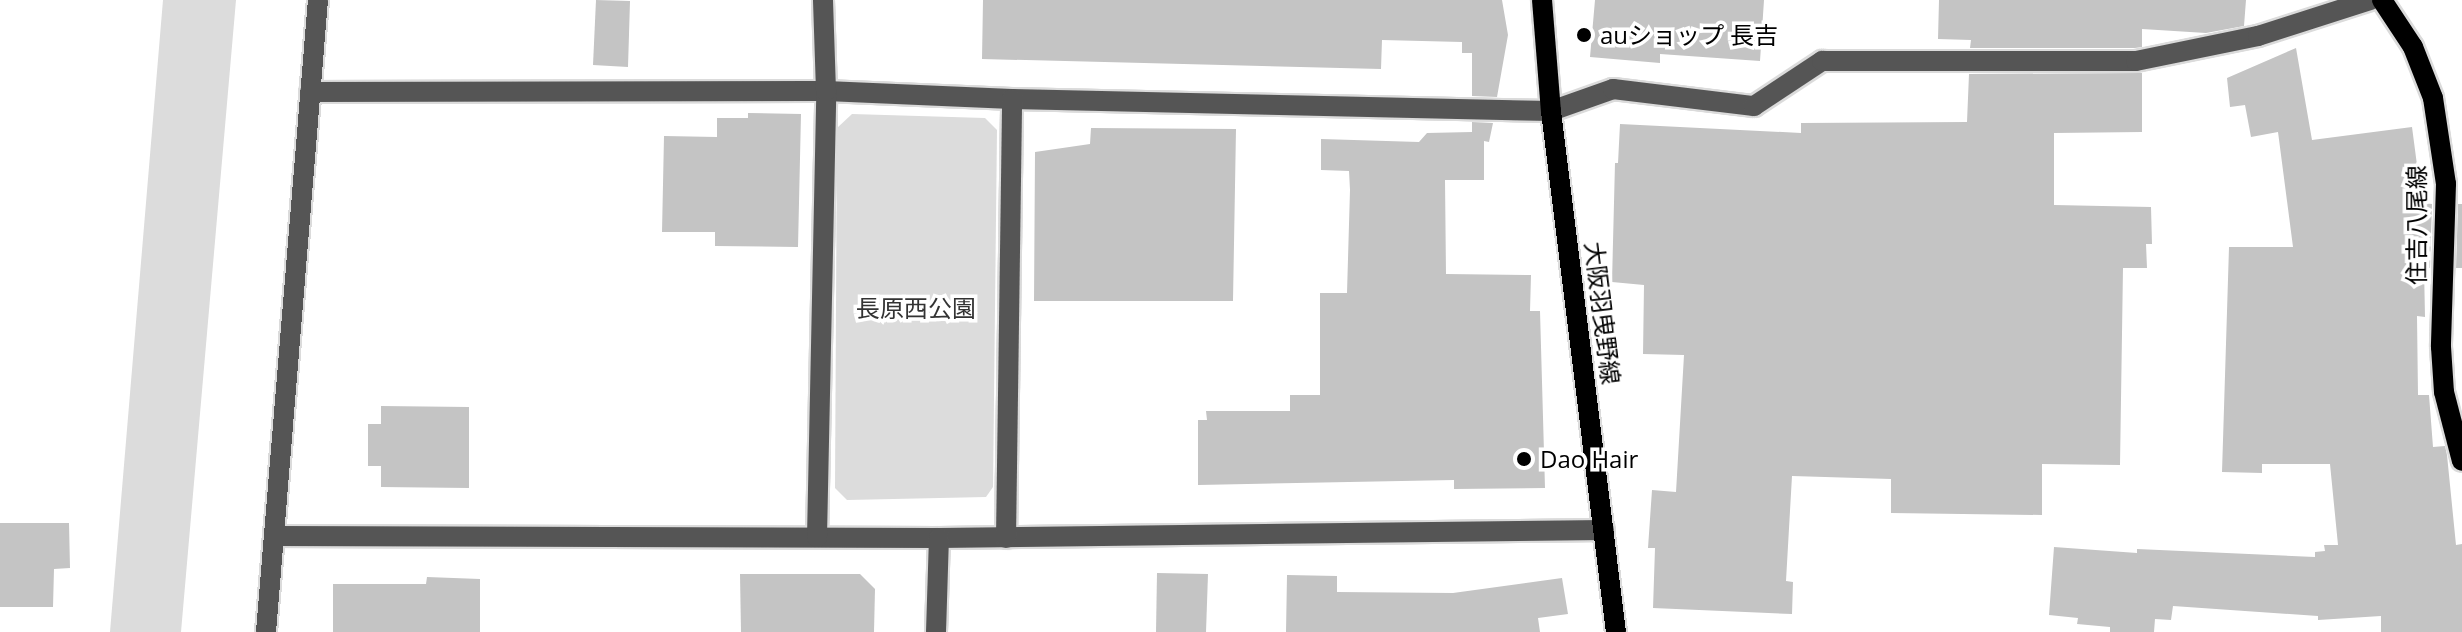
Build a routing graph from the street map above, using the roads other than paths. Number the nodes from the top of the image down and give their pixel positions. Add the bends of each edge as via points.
1 (318, 0) edge
2 (823, 0) edge
3 (1542, 0) edge
4 (2370, 0) edge
5 (2382, 0) edge
6 (826, 91) junction
7 (310, 92) junction
8 (1012, 99) junction
9 (1551, 111) junction
10 (2462, 461) edge
11 (1604, 530) junction
12 (274, 536) junction
13 (817, 537) junction
14 (939, 538) junction
15 (1006, 538) junction
16 (266, 632) edge
17 (936, 632) edge
18 (1616, 632) edge

1 - 7 street
2 - 6 street
3 - 9 main road, 大阪羽曳野線
4 - 9 street via 2258,36 2136,61 1822,61 1754,106 1613,89
5 - 10 main road, 住吉八尾線 via 2413,47 2433,98 2446,184 2444,392
6 - 7 street
6 - 8 street
6 - 13 street
7 - 12 street
8 - 9 street
8 - 15 street
9 - 11 main road, 大阪羽曳野線
11 - 15 street
11 - 18 main road, 大阪羽曳野線
12 - 13 street
12 - 16 street
13 - 14 street
14 - 15 street
14 - 17 street

